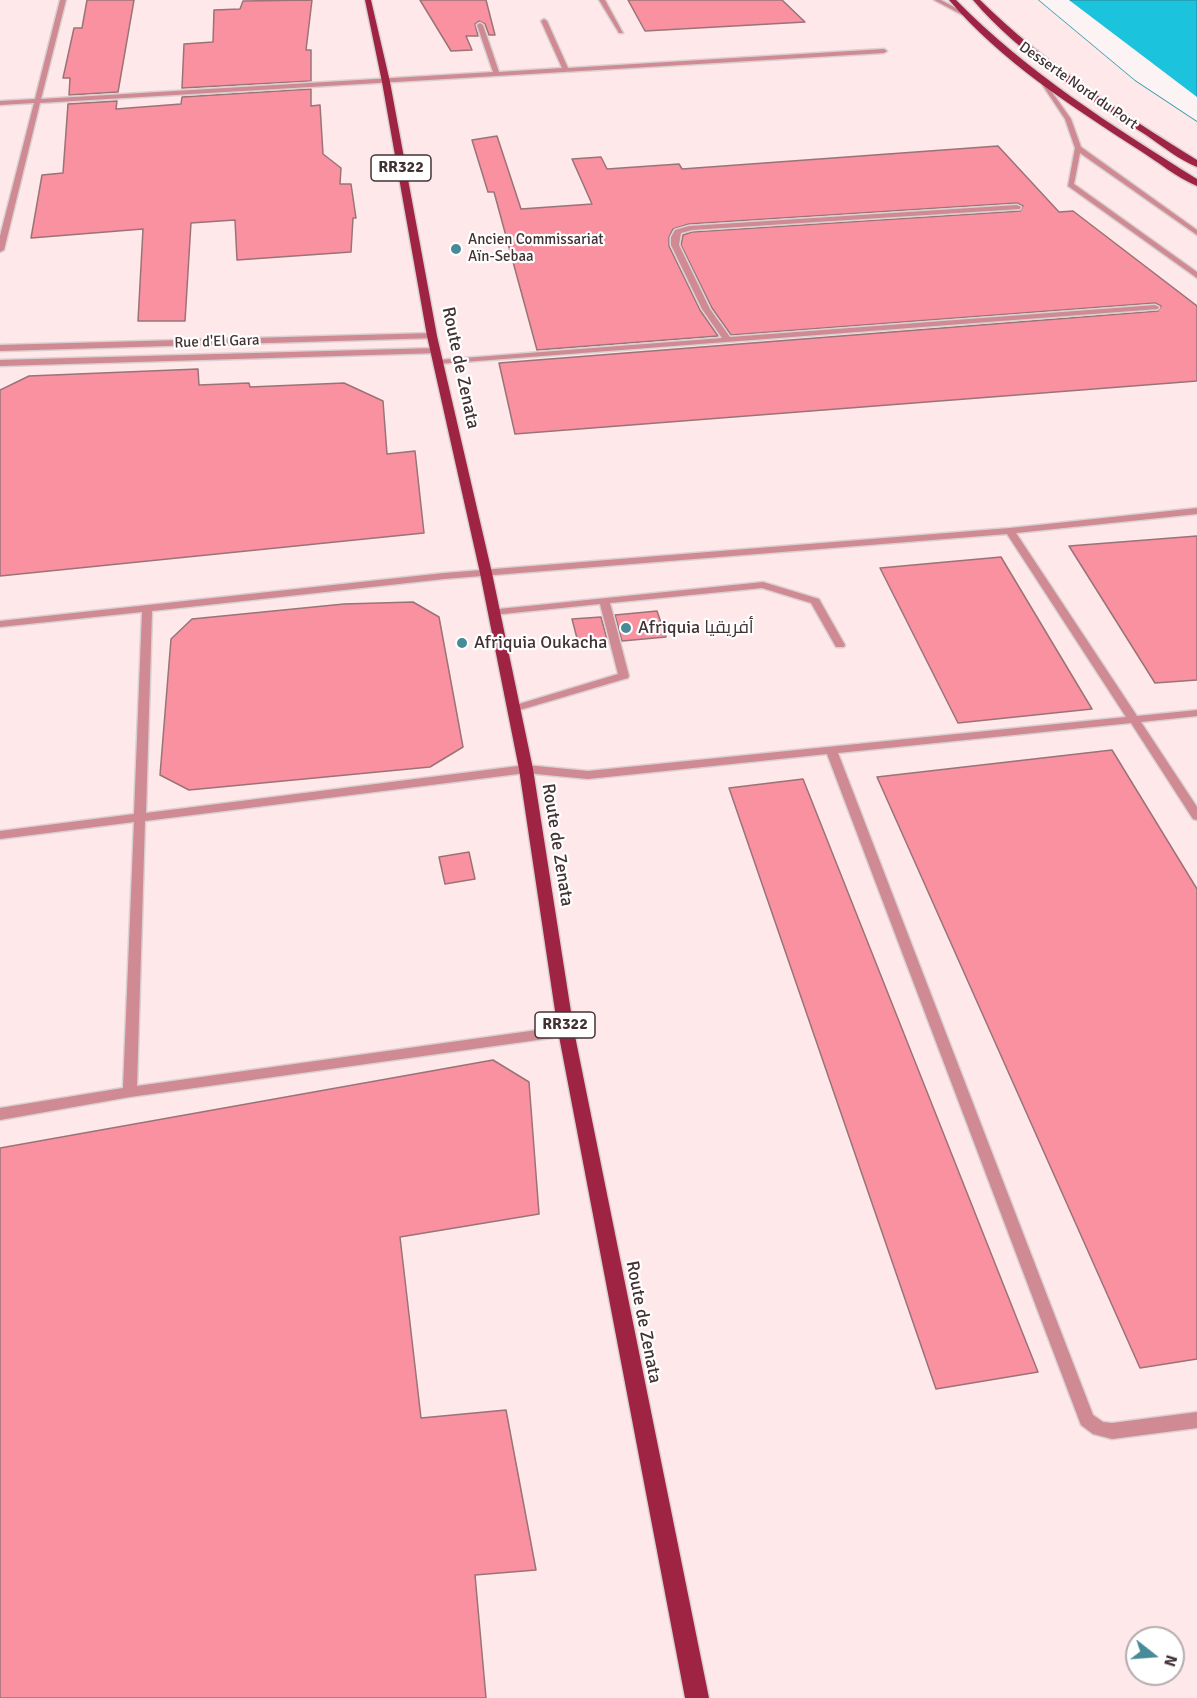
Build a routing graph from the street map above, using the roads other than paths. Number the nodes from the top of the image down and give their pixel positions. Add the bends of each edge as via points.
1 (63, 0) edge
2 (368, 0) edge
3 (602, 0) edge
4 (937, 0) edge
5 (952, 0) edge
6 (976, 0) edge
7 (968, 16) junction
8 (544, 21) dead end
9 (480, 25) dead end
10 (621, 32) dead end
11 (884, 51) dead end
12 (566, 71) junction
13 (497, 75) junction
14 (1042, 80) junction
15 (386, 82) junction
16 (39, 101) junction
17 (0, 103) edge
18 (1078, 148) junction
19 (1197, 164) edge
20 (1197, 183) edge
21 (1017, 207) dead end
22 (1197, 233) edge
23 (0, 250) edge
24 (1197, 276) edge
25 (1155, 307) dead end
26 (728, 340) junction
27 (0, 348) edge
28 (435, 350) junction
29 (0, 363) edge
30 (1197, 511) edge
31 (1010, 531) junction
32 (486, 573) junction
33 (604, 602) junction
34 (147, 608) junction
35 (494, 612) junction
36 (0, 624) edge
37 (840, 645) dead end
38 (513, 709) junction
39 (1197, 713) edge
40 (1132, 719) junction
41 (831, 749) junction
42 (526, 769) junction
43 (140, 816) junction
44 (1197, 816) edge
45 (0, 835) edge
46 (566, 1031) junction
47 (130, 1092) junction
48 (0, 1114) edge
49 (1197, 1420) edge
50 (697, 1698) edge

1 - 16 lane
2 - 15 main road, Route de Zenata / RR322
3 - 10 lane
4 - 7 lane
5 - 7 main road, Desserte Nord du Port
6 - 19 main road, Desserte Nord du Port via 1038,57
7 - 14 main road, Desserte Nord du Port via 992,41
8 - 12 lane
9 - 13 lane
11 - 12 lane
12 - 13 lane
13 - 15 lane
14 - 18 lane via 1068,119
14 - 20 main road, Desserte Nord du Port
15 - 16 lane
15 - 28 main road, Route de Zenata / RR322
16 - 17 lane
16 - 23 lane
18 - 22 lane
18 - 24 lane via 1070,185
21 - 26 lane via 678,232 675,245 706,309
25 - 26 lane
26 - 28 lane
27 - 28 street, Rue d'El Gara
28 - 29 street, Rue d'El Gara
28 - 32 main road, Route de Zenata / RR322
30 - 31 lane
31 - 32 lane
31 - 40 lane
32 - 34 lane
32 - 35 main road, Route de Zenata / RR322
33 - 35 lane
33 - 37 lane via 763,585 815,601
33 - 38 lane via 624,676
34 - 36 lane
34 - 43 lane
35 - 38 main road, Route de Zenata / RR322
38 - 42 main road, Route de Zenata / RR322
39 - 40 lane
40 - 41 lane
40 - 44 lane
41 - 42 lane via 588,775
41 - 49 lane via 1088,1420 1102,1431 1112,1431
42 - 43 lane
42 - 46 main road, Route de Zenata / RR322
43 - 45 lane
43 - 47 lane
46 - 47 lane
46 - 50 main road, Route de Zenata / RR322
47 - 48 lane

